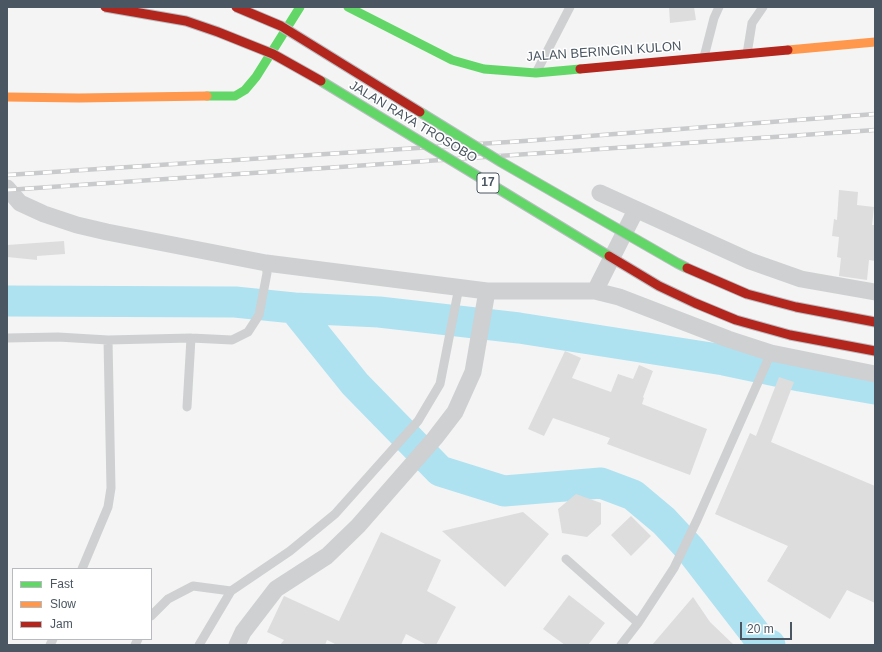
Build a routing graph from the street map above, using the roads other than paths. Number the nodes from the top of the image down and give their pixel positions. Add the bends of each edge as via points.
1 (105, 7) edge
2 (236, 7) edge
3 (300, 7) edge
4 (348, 7) edge
5 (570, 7) edge
6 (719, 7) edge
7 (763, 7) edge
8 (875, 42) edge
9 (746, 54) junction
10 (704, 57) junction
11 (536, 73) junction
12 (7, 98) edge
13 (7, 188) edge
14 (600, 193) dead end
15 (13, 203) edge
16 (636, 210) junction
17 (266, 268) junction
18 (459, 287) junction
19 (487, 291) junction
20 (595, 291) junction
21 (875, 292) edge
22 (875, 322) edge
23 (7, 338) edge
24 (191, 338) junction
25 (108, 340) junction
26 (875, 351) edge
27 (769, 359) junction
28 (875, 374) edge
29 (187, 407) dead end
30 (566, 559) dead end
31 (82, 568) edge
32 (231, 591) junction
33 (152, 615) edge
34 (638, 623) junction
35 (199, 645) edge
36 (237, 645) edge
37 (621, 645) edge

1 - 26 main road, JALAN RAYA TROSOBO / 17, bridge via 186,21 272,54 652,282 695,303 736,320 790,335
2 - 22 main road, JALAN RAYA TROSOBO / 17, bridge via 281,26 501,162 677,263 747,294 796,307
3 - 12 main road via 256,77 246,90 235,96
4 - 11 main road, JALAN BERINGIN KULON via 452,60 484,69
5 - 11 lane
6 - 10 lane
7 - 9 lane via 752,23
8 - 9 main road, JALAN BERINGIN KULON
9 - 10 main road, JALAN BERINGIN KULON
10 - 11 main road, JALAN BERINGIN KULON
13 - 15 street
14 - 16 street
15 - 17 street via 77,225
16 - 20 street
16 - 21 street via 750,261 786,274
17 - 18 street
17 - 24 lane via 259,315 248,332 232,340
18 - 19 street
18 - 32 lane via 440,384 418,421 335,514 290,551
19 - 20 street
19 - 36 street via 473,372 455,412 358,526 327,556 276,590 243,632
20 - 27 street via 619,297 728,339
23 - 25 lane via 58,337
24 - 25 lane
24 - 29 lane
25 - 31 lane via 111,488 108,507
27 - 28 street
27 - 34 lane via 674,568
30 - 34 lane
32 - 33 lane via 192,586 168,599
32 - 35 lane
34 - 37 lane

